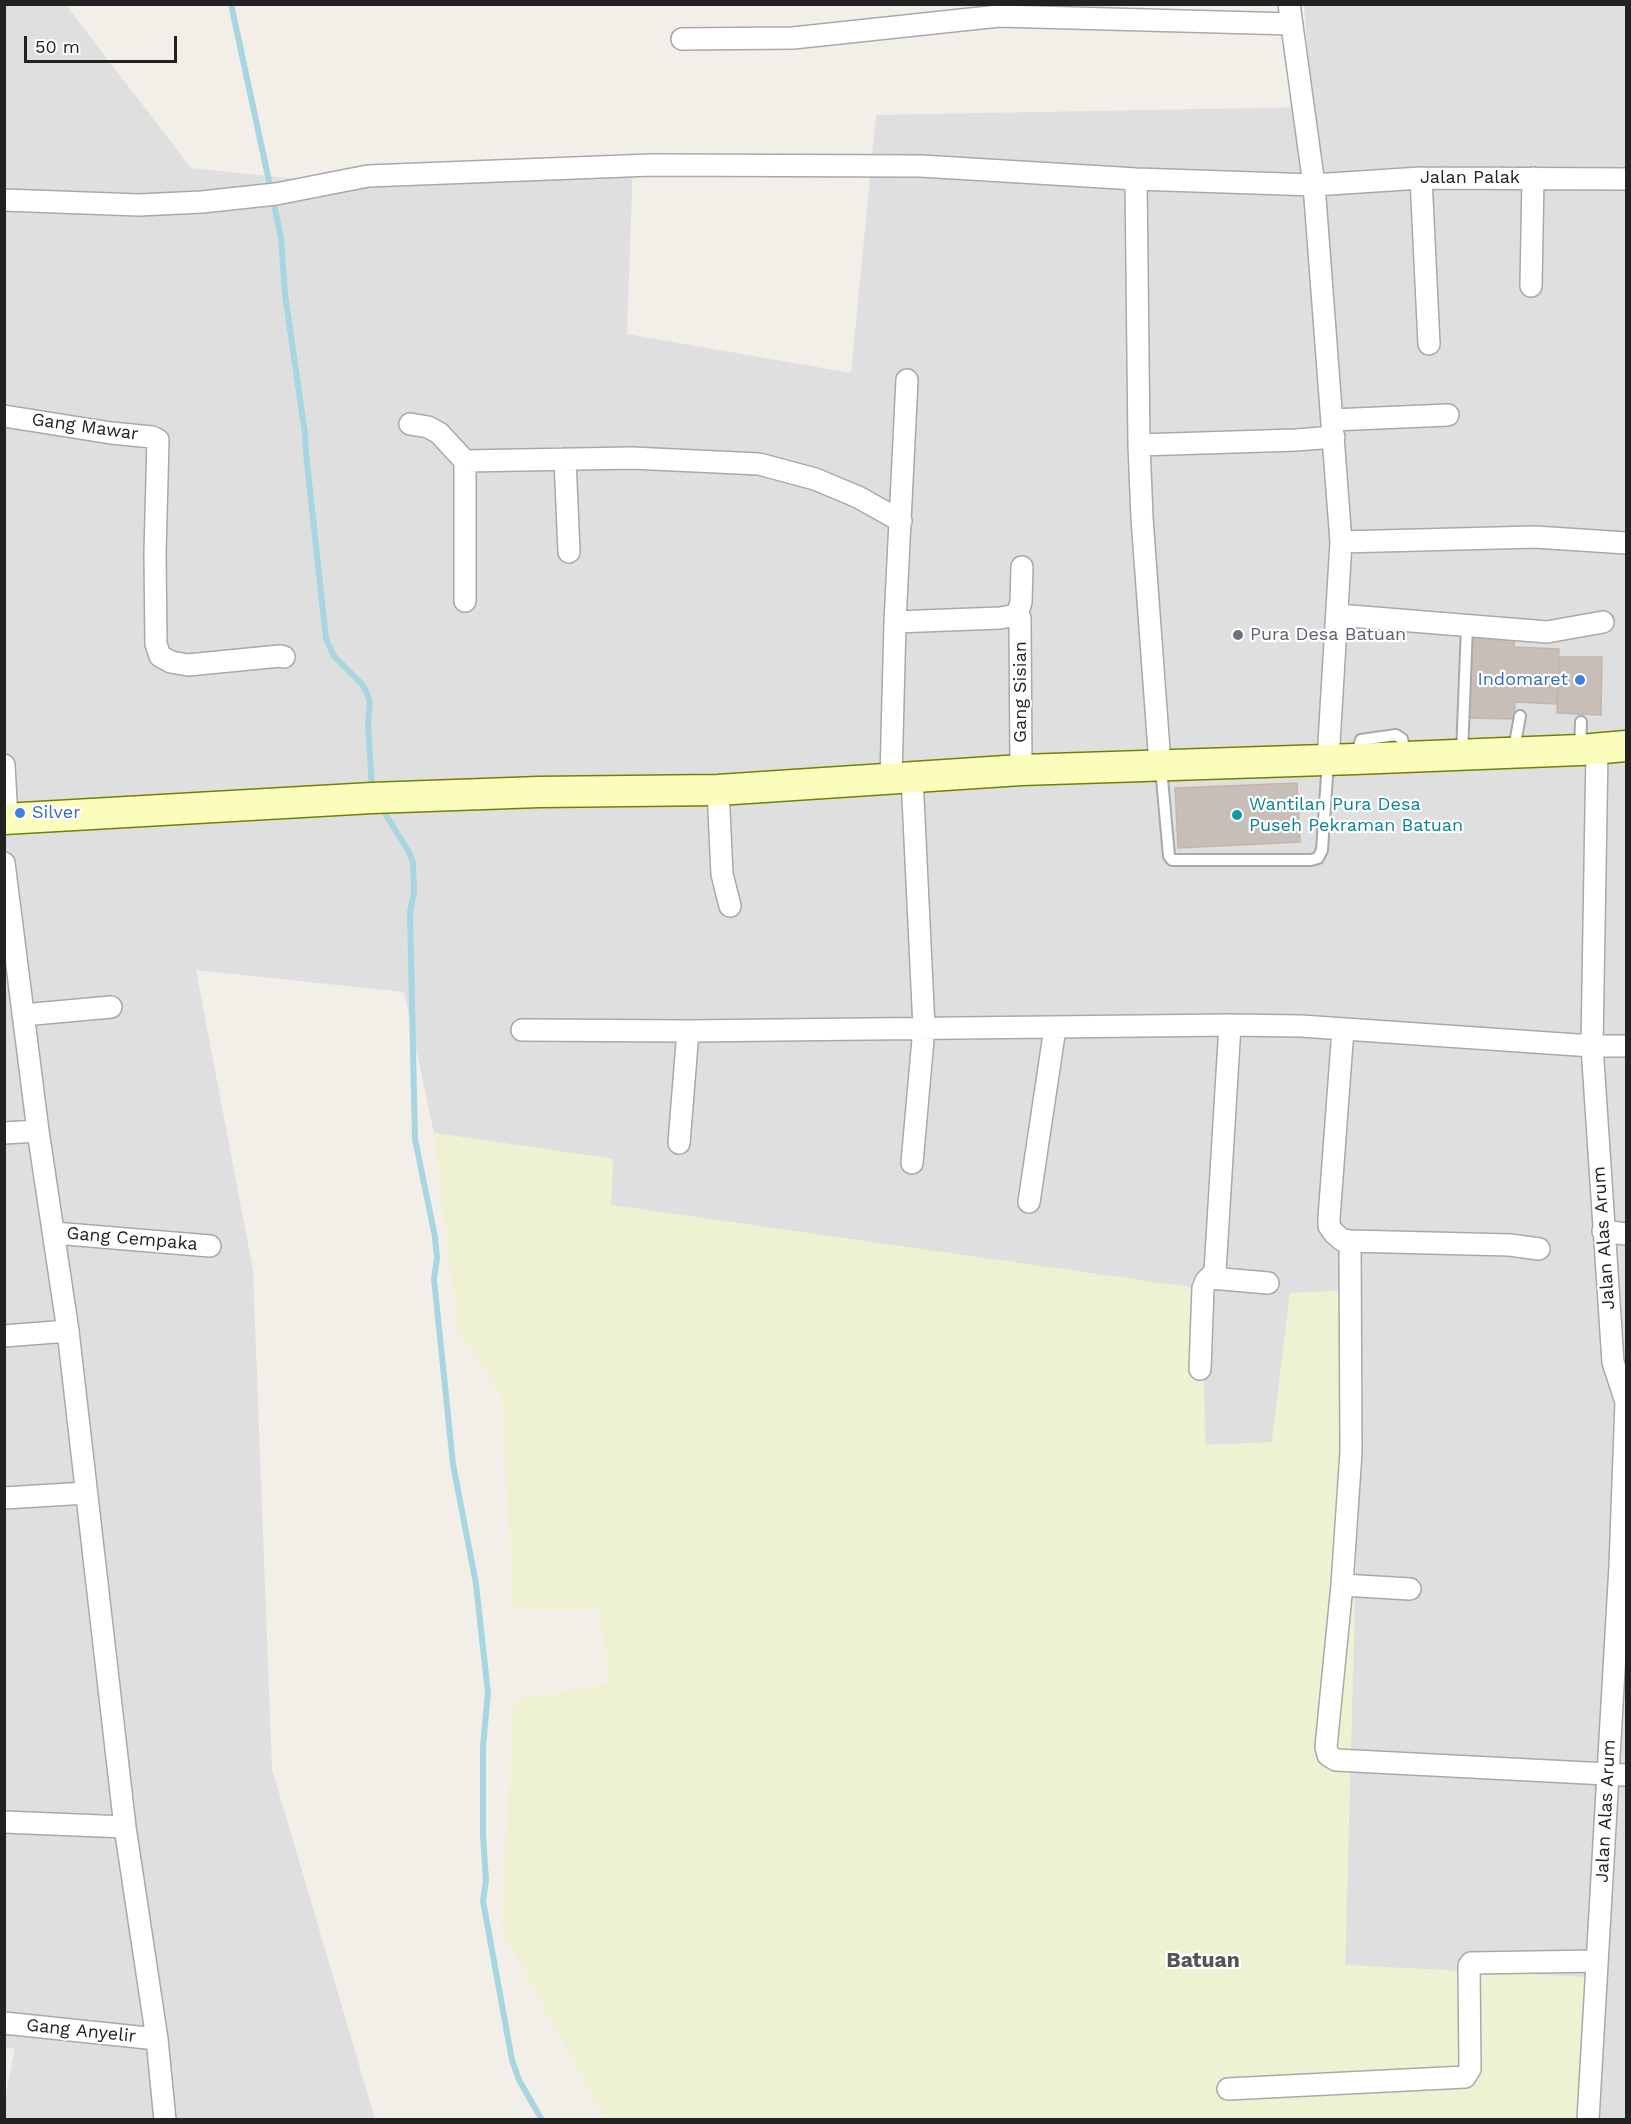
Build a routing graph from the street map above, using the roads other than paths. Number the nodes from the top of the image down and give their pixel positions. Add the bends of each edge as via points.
1 (1291, 14) edge
2 (682, 39) dead end
3 (1421, 178) junction
4 (1533, 178) junction
5 (1136, 179) junction
6 (1626, 179) edge
7 (1314, 185) junction
8 (4, 200) edge
9 (1532, 286) dead end
10 (1429, 344) dead end
11 (906, 380) dead end
12 (1448, 415) dead end
13 (4, 416) edge
14 (410, 424) dead end
15 (1333, 429) junction
16 (1139, 445) junction
17 (565, 459) junction
18 (465, 461) junction
19 (901, 521) junction
20 (1341, 542) junction
21 (1626, 543) edge
22 (569, 552) dead end
23 (1022, 567) dead end
24 (465, 601) dead end
25 (1017, 615) junction
26 (1338, 615) junction
27 (895, 622) junction
28 (1603, 622) dead end
29 (1467, 626) junction
30 (284, 657) dead end
31 (1520, 716) dead end
32 (1586, 740) junction
33 (1626, 746) edge
34 (1513, 752) junction
35 (1462, 755) junction
36 (1342, 760) junction
37 (1160, 764) junction
38 (4, 765) edge
39 (1021, 770) junction
40 (901, 777) junction
41 (718, 790) junction
42 (6, 819) edge
43 (4, 863) edge
44 (730, 906) dead end
45 (111, 1007) dead end
46 (23, 1015) junction
47 (1230, 1025) junction
48 (924, 1028) junction
49 (1055, 1028) junction
50 (1343, 1029) junction
51 (522, 1030) dead end
52 (688, 1031) junction
53 (1592, 1046) junction
54 (1626, 1046) edge
55 (38, 1131) junction
56 (4, 1134) edge
57 (679, 1143) dead end
58 (912, 1164) dead end
59 (1029, 1202) dead end
60 (1603, 1231) junction
61 (54, 1233) junction
62 (1626, 1234) edge
63 (1350, 1241) junction
64 (210, 1246) dead end
65 (1539, 1249) dead end
66 (1211, 1278) junction
67 (1268, 1283) dead end
68 (68, 1331) junction
69 (4, 1336) edge
70 (1620, 1362) edge
71 (1200, 1368) dead end
72 (86, 1493) junction
73 (4, 1498) edge
74 (1342, 1585) junction
75 (1410, 1589) dead end
76 (1617, 1775) edge
77 (4, 1822) edge
78 (125, 1827) junction
79 (1597, 1961) junction
80 (4, 2022) edge
81 (157, 2039) junction
82 (1228, 2089) dead end
83 (165, 2120) edge
84 (1588, 2120) edge

1 - 2 street via 999,16 794,38
1 - 7 street
3 - 4 street, Jalan Palak
3 - 7 street, Jalan Palak
3 - 10 street
4 - 6 street, Jalan Palak
4 - 9 street
5 - 7 street, Jalan Palak
5 - 8 street, Jalan Palak via 921,166 651,165 368,176 276,194 202,202 139,205
5 - 16 street
7 - 15 street
11 - 19 street
12 - 15 street
13 - 30 street, Gang Mawar via 158,440 155,553 156,644 160,656 188,665
14 - 18 street via 438,433
15 - 16 street via 1296,440
15 - 20 street
16 - 37 street
17 - 18 street
17 - 19 street via 759,464 815,479
17 - 22 street
18 - 24 street
19 - 27 street
20 - 21 street via 1535,537
20 - 26 street
23 - 25 street, Gang Sisian
25 - 27 street
25 - 39 street, Gang Sisian
26 - 29 street
26 - 36 street
27 - 40 street
28 - 29 street via 1547,632
29 - 35 lane
31 - 34 lane
32 - 33 main road
32 - 34 main road
32 - 53 street, Jalan Alas Arum
34 - 35 main road
35 - 36 main road
36 - 37 main road
36 - 37 lane via 1322,850 1318,858 1311,860 1172,860
37 - 39 main road
38 - 42 street
39 - 40 main road
40 - 41 main road
40 - 48 street
41 - 42 main road via 372,798
41 - 44 street via 722,874
43 - 46 street
45 - 46 street
46 - 55 street
47 - 49 street
47 - 50 street
47 - 66 street via 1215,1272
48 - 49 street
48 - 52 street
48 - 58 street
49 - 59 street
50 - 53 street
50 - 63 street via 1329,1226 1342,1240
51 - 52 street
52 - 57 street
53 - 54 street
53 - 60 street, Jalan Alas Arum
55 - 56 street
55 - 61 street
60 - 62 street
60 - 70 street, Jalan Alas Arum
61 - 64 street, Gang Cempaka
61 - 68 street
63 - 65 street
63 - 74 street via 1351,1452
66 - 67 street
66 - 71 street via 1203,1288
68 - 69 street
68 - 72 street
70 - 76 street, Jalan Alas Arum via 1626,1402
72 - 73 street
72 - 78 street
74 - 75 street
74 - 76 street via 1328,1755 1336,1760
76 - 79 street, Jalan Alas Arum
77 - 78 street
78 - 81 street
79 - 82 street via 1471,1963 1470,2068 1465,2077
79 - 84 street, Jalan Alas Arum
80 - 81 street, Gang Anyelir
81 - 83 street

